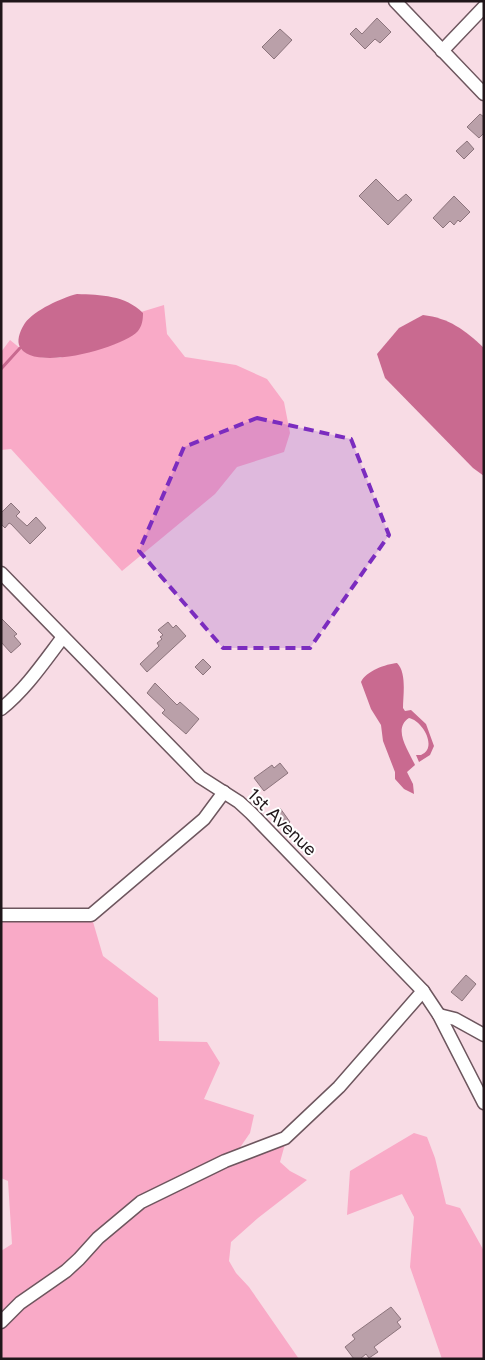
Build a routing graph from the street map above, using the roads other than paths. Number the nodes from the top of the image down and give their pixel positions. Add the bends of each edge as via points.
1 (395, 1) edge
2 (484, 7) edge
3 (442, 51) junction
4 (484, 94) edge
5 (1, 573) edge
6 (63, 636) junction
7 (18, 694) junction
8 (1, 700) edge
9 (1, 709) edge
10 (224, 792) junction
11 (1, 915) edge
12 (423, 991) junction
13 (439, 1015) junction
14 (484, 1035) edge
15 (484, 1103) edge
16 (1, 1322) edge

1 - 3 street
2 - 3 street
3 - 4 street
5 - 6 street, 1st Avenue
6 - 7 street
6 - 10 street, 1st Avenue via 200,777
7 - 8 street
7 - 9 street
10 - 11 street via 204,820 91,915
10 - 12 street, 1st Avenue via 251,812
12 - 13 street, 1st Avenue
12 - 16 street via 339,1087 285,1138 224,1161 141,1202 98,1238 66,1271
13 - 14 street via 455,1019
13 - 15 street, 1st Avenue

